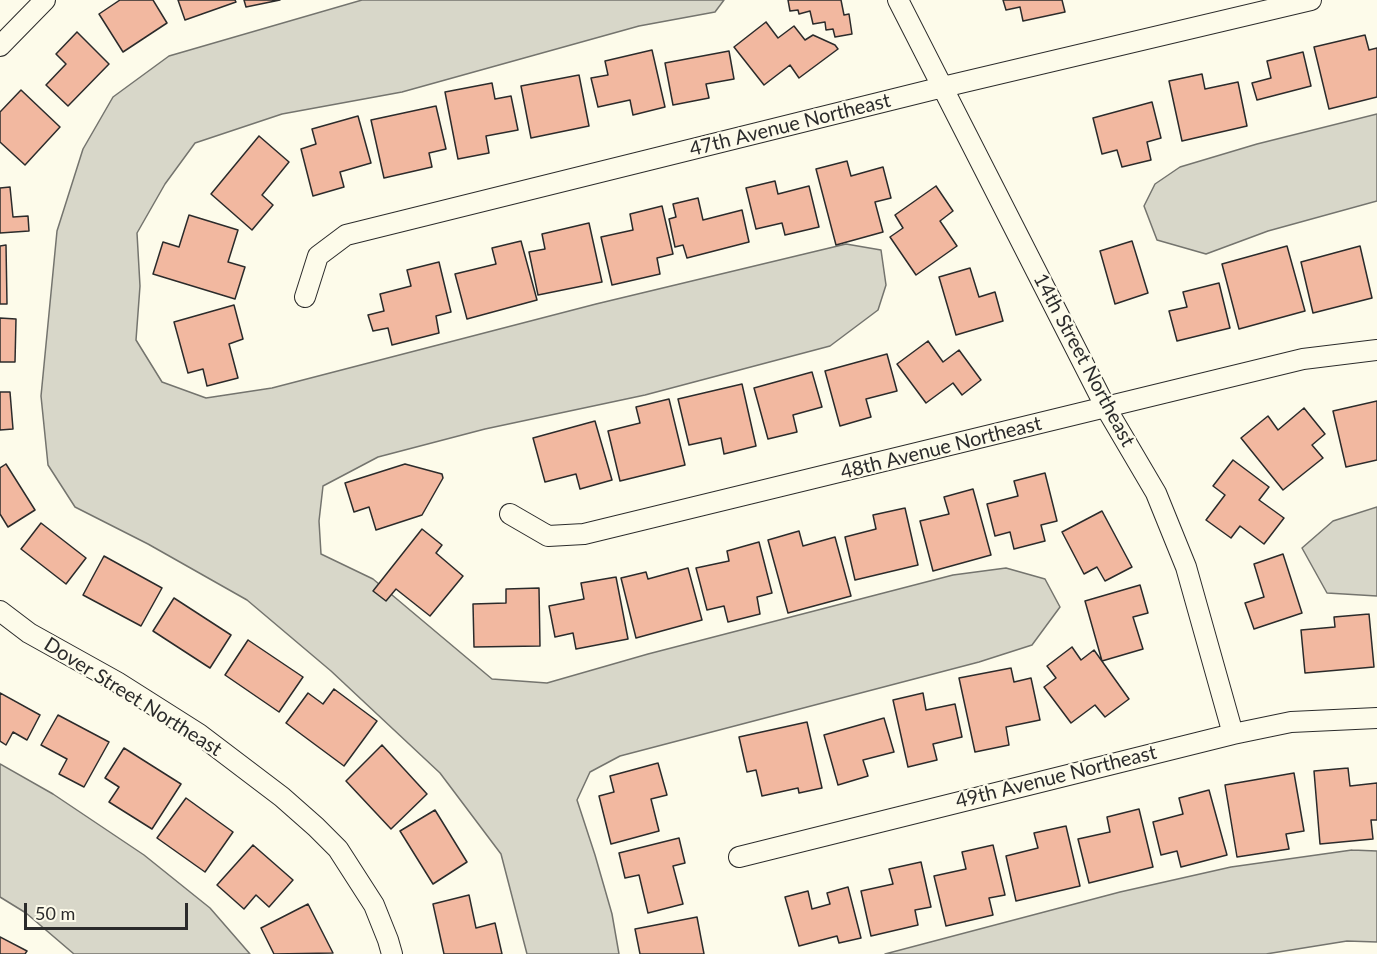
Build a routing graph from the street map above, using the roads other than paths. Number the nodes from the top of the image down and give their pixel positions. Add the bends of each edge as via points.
1 (45, 0) edge
2 (898, 0) edge
3 (1311, 0) edge
4 (0, 46) edge
5 (943, 87) junction
6 (305, 297) dead end
7 (1377, 350) edge
8 (1106, 408) junction
9 (510, 514) dead end
10 (0, 611) edge
11 (1377, 718) edge
12 (1233, 734) junction
13 (739, 856) dead end
14 (392, 954) edge

1 - 4 street
2 - 5 street, 14th Street Northeast
3 - 5 street, 47th Avenue Northeast
5 - 6 street, 47th Avenue Northeast via 346,235 318,256
5 - 8 street, 14th Street Northeast
7 - 8 street, 48th Avenue Northeast via 1303,359
8 - 9 street, 48th Avenue Northeast via 584,534 548,536
8 - 12 street, 14th Street Northeast via 1156,493 1186,567
10 - 14 street, Dover Street Northeast via 29,633 199,734 299,812 338,849 356,875 374,905
11 - 12 street, 49th Avenue Northeast via 1291,722
12 - 13 street, 49th Avenue Northeast

